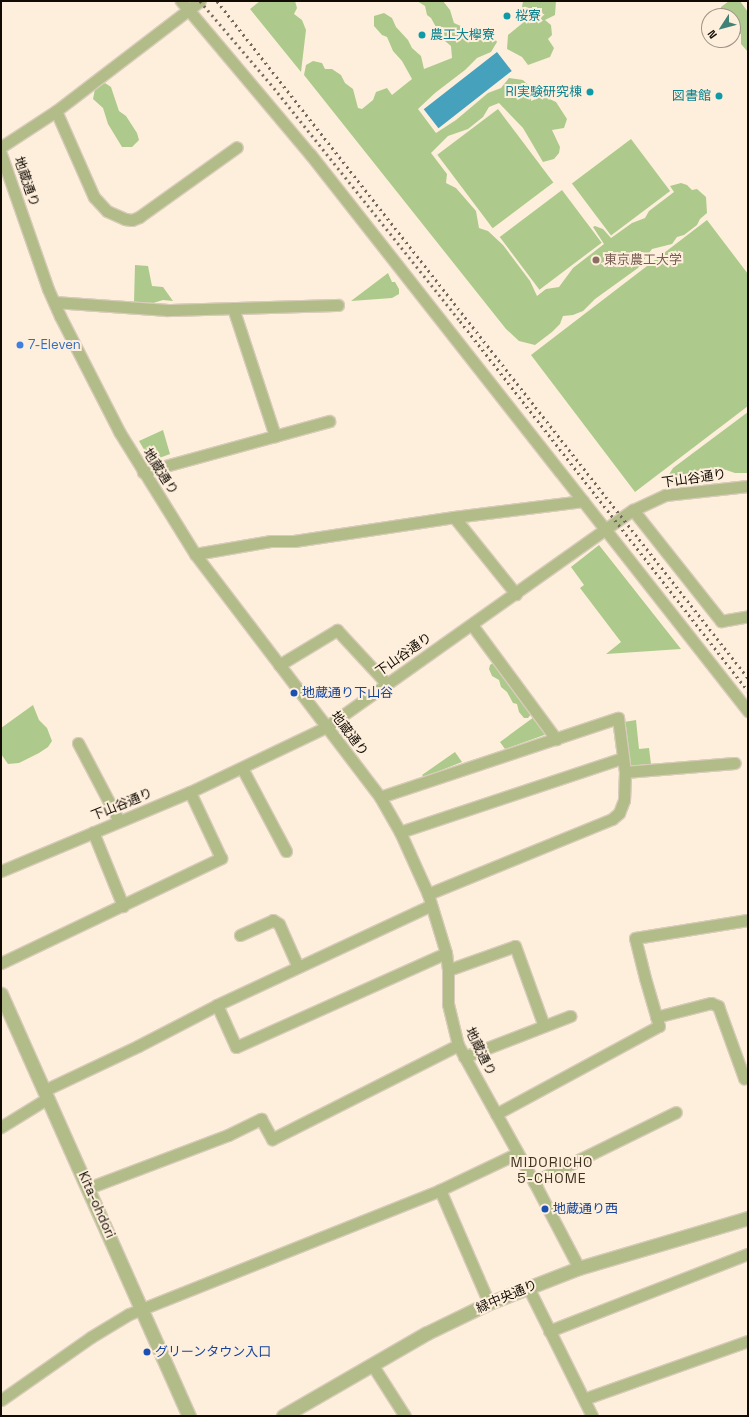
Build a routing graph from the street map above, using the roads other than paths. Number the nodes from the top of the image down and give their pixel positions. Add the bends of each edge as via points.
1 (181, 1) edge
2 (200, 1) edge
3 (188, 10) junction
4 (56, 111) junction
5 (1, 147) edge
6 (237, 147) dead end
7 (1, 154) edge
8 (54, 302) junction
9 (338, 305) dead end
10 (233, 308) junction
11 (328, 421) dead end
12 (275, 436) junction
13 (142, 472) junction
14 (748, 486) edge
15 (583, 501) junction
16 (633, 510) junction
17 (454, 517) junction
18 (605, 531) junction
19 (195, 554) junction
20 (516, 594) junction
21 (748, 616) edge
22 (472, 625) junction
23 (279, 665) junction
24 (387, 684) junction
25 (748, 711) edge
26 (326, 727) junction
27 (556, 739) junction
28 (78, 743) dead end
29 (622, 758) junction
30 (736, 763) dead end
31 (242, 768) junction
32 (625, 772) junction
33 (190, 792) junction
34 (380, 798) junction
35 (119, 821) junction
36 (93, 832) junction
37 (400, 832) junction
38 (286, 851) dead end
39 (1, 871) edge
40 (429, 900) junction
41 (123, 906) junction
42 (748, 920) edge
43 (240, 935) dead end
44 (446, 953) junction
45 (1, 963) edge
46 (298, 967) junction
47 (448, 970) junction
48 (1, 994) edge
49 (217, 1005) junction
50 (570, 1016) dead end
51 (656, 1017) junction
52 (544, 1026) junction
53 (458, 1045) junction
54 (464, 1057) junction
55 (742, 1079) edge
56 (46, 1094) junction
57 (676, 1112) dead end
58 (496, 1114) junction
59 (1, 1127) edge
60 (518, 1153) junction
61 (534, 1182) junction
62 (88, 1188) junction
63 (440, 1190) junction
64 (748, 1218) edge
65 (748, 1254) edge
66 (579, 1268) junction
67 (528, 1287) junction
68 (489, 1303) junction
69 (142, 1309) junction
70 (549, 1331) junction
71 (748, 1341) edge
72 (373, 1366) junction
73 (1, 1400) edge
74 (584, 1400) junction
75 (189, 1416) edge
76 (283, 1416) edge
77 (405, 1416) edge
78 (592, 1416) edge

1 - 3 street
2 - 3 street
3 - 4 street
3 - 15 street via 310,154
4 - 5 street
4 - 6 street via 94,197 107,212 125,219 139,217
7 - 8 street, 地蔵通り
8 - 10 street via 168,310
8 - 13 street, 地蔵通り via 102,400
9 - 10 street
10 - 12 street
11 - 12 street
12 - 13 street
13 - 19 street, 地蔵通り
14 - 16 street, 下山谷通り via 665,495
15 - 17 street
15 - 18 street
16 - 18 street, 下山谷通り
16 - 21 street via 721,621
17 - 19 street via 294,541 270,541
17 - 20 street
18 - 20 street, 下山谷通り
18 - 25 street
19 - 23 street, 地蔵通り
20 - 22 street, 下山谷通り
22 - 24 street, 下山谷通り
22 - 27 street
23 - 24 street via 337,630
23 - 26 street, 地蔵通り
24 - 26 street, 下山谷通り
26 - 31 street, 下山谷通り
26 - 34 street, 地蔵通り
27 - 29 street via 618,718
27 - 34 street
28 - 35 street
29 - 32 street
29 - 37 street
30 - 32 street
31 - 33 street, 下山谷通り
31 - 38 street
32 - 40 street via 622,806 612,819
33 - 35 street, 下山谷通り
33 - 41 street via 221,858
34 - 37 street, 地蔵通り
35 - 36 street, 下山谷通り
36 - 39 street, 下山谷通り
36 - 41 street
37 - 40 street, 地蔵通り
40 - 44 street, 地蔵通り
40 - 46 street
41 - 45 street
42 - 51 street via 635,938
43 - 46 street via 273,920 279,924
44 - 47 street, 地蔵通り
44 - 49 street via 236,1047
46 - 49 street
47 - 52 street via 515,946
47 - 53 street, 地蔵通り via 448,1004
48 - 56 street, Kita-ohdori
49 - 56 street
50 - 52 street
51 - 55 street via 711,1003 718,1006
51 - 58 street via 659,1026
52 - 54 street
53 - 54 street, 地蔵通り
53 - 62 street via 272,1139 261,1119 228,1135
54 - 58 street, 地蔵通り
56 - 59 street
56 - 62 street, Kita-ohdori
57 - 61 street
58 - 60 street, 地蔵通り
60 - 61 street, 地蔵通り
60 - 63 street
61 - 66 street, 地蔵通り
62 - 69 street, Kita-ohdori
63 - 68 street
63 - 69 street
64 - 66 street, 緑中央通り
65 - 70 street
66 - 67 street, 緑中央通り
67 - 68 street, 緑中央通り
67 - 70 street
68 - 72 street, 緑中央通り via 428,1333
69 - 73 street via 91,1337
69 - 75 street, Kita-ohdori
70 - 74 street
71 - 74 street
72 - 76 street, 緑中央通り
72 - 77 street
74 - 78 street

